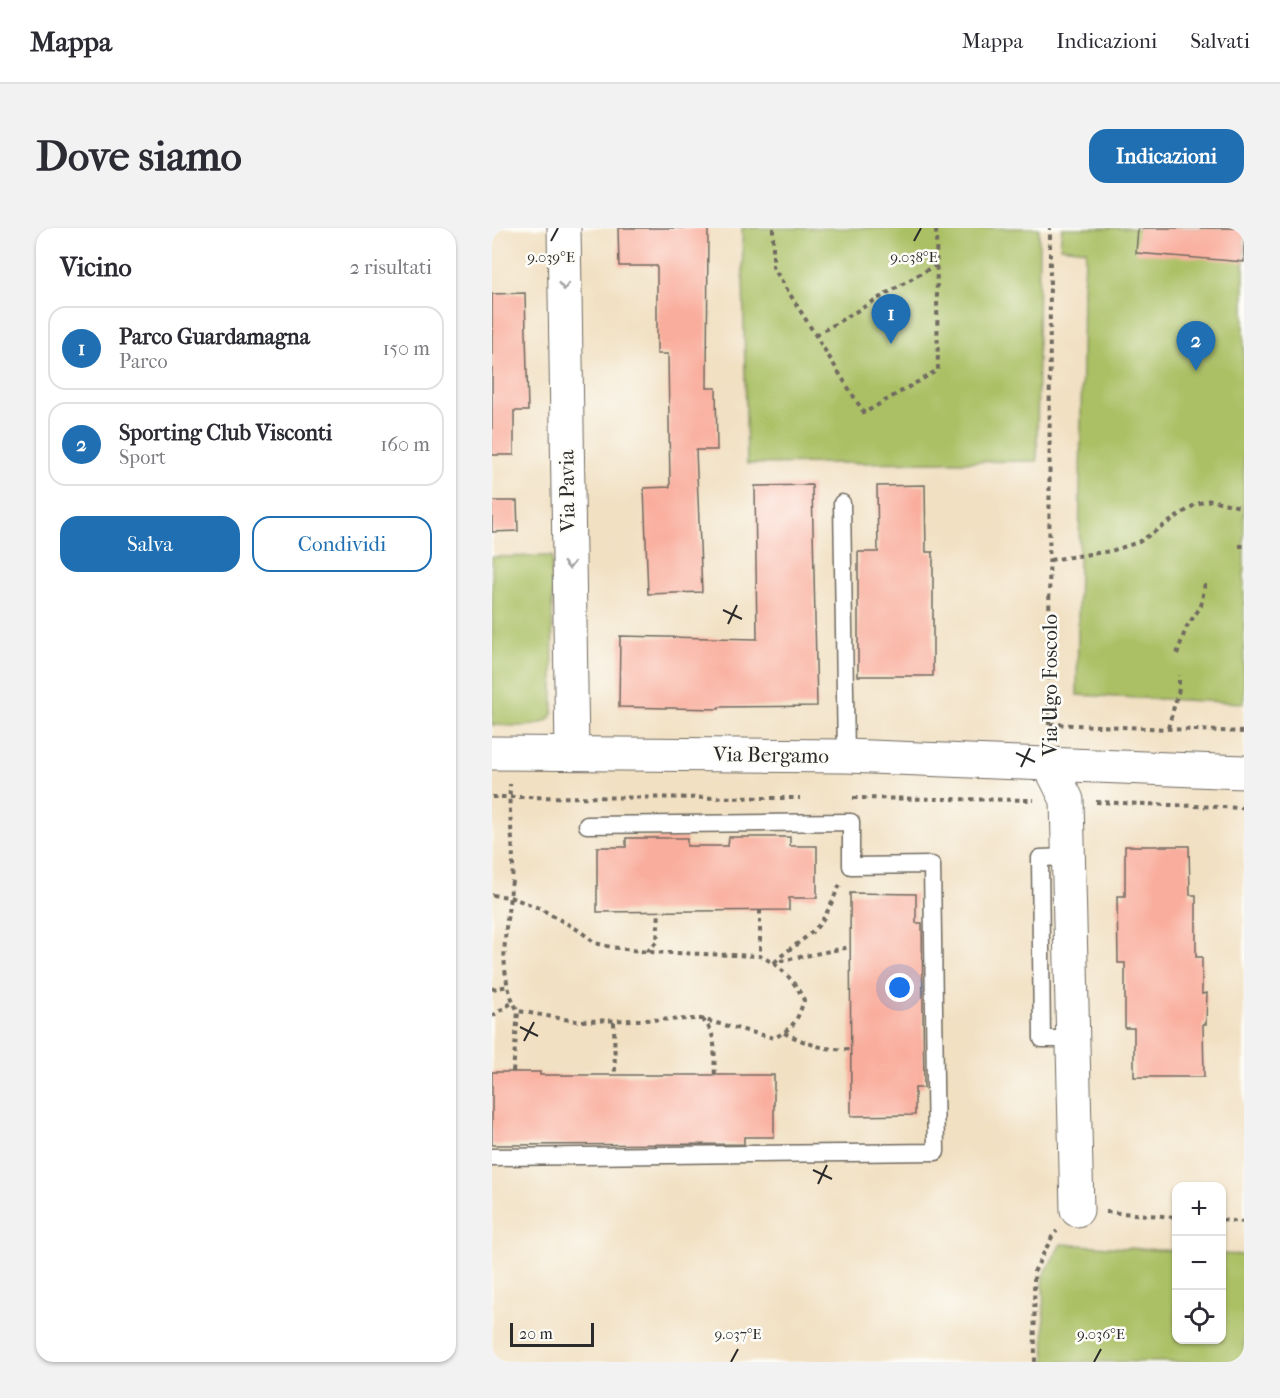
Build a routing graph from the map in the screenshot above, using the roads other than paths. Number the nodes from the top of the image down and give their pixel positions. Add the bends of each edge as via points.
1 (564, 228) edge
2 (842, 503) dead end
3 (501, 753) edge
4 (572, 753) junction
5 (846, 756) junction
6 (1049, 764) junction
7 (1244, 772) edge
8 (587, 825) dead end
9 (492, 1157) edge
10 (1077, 1210) road end

1 -> 4 street, Via Pavia
2 - 5 lane
3 - 4 street, Via Bergamo
4 - 5 street, Via Bergamo
5 - 6 street, Via Bergamo
6 - 7 street, Via Bergamo
6 - 10 street, Via Ugo Foscolo via 1067,800
8 - 9 lane via 850,822 851,866 932,865 936,1152

